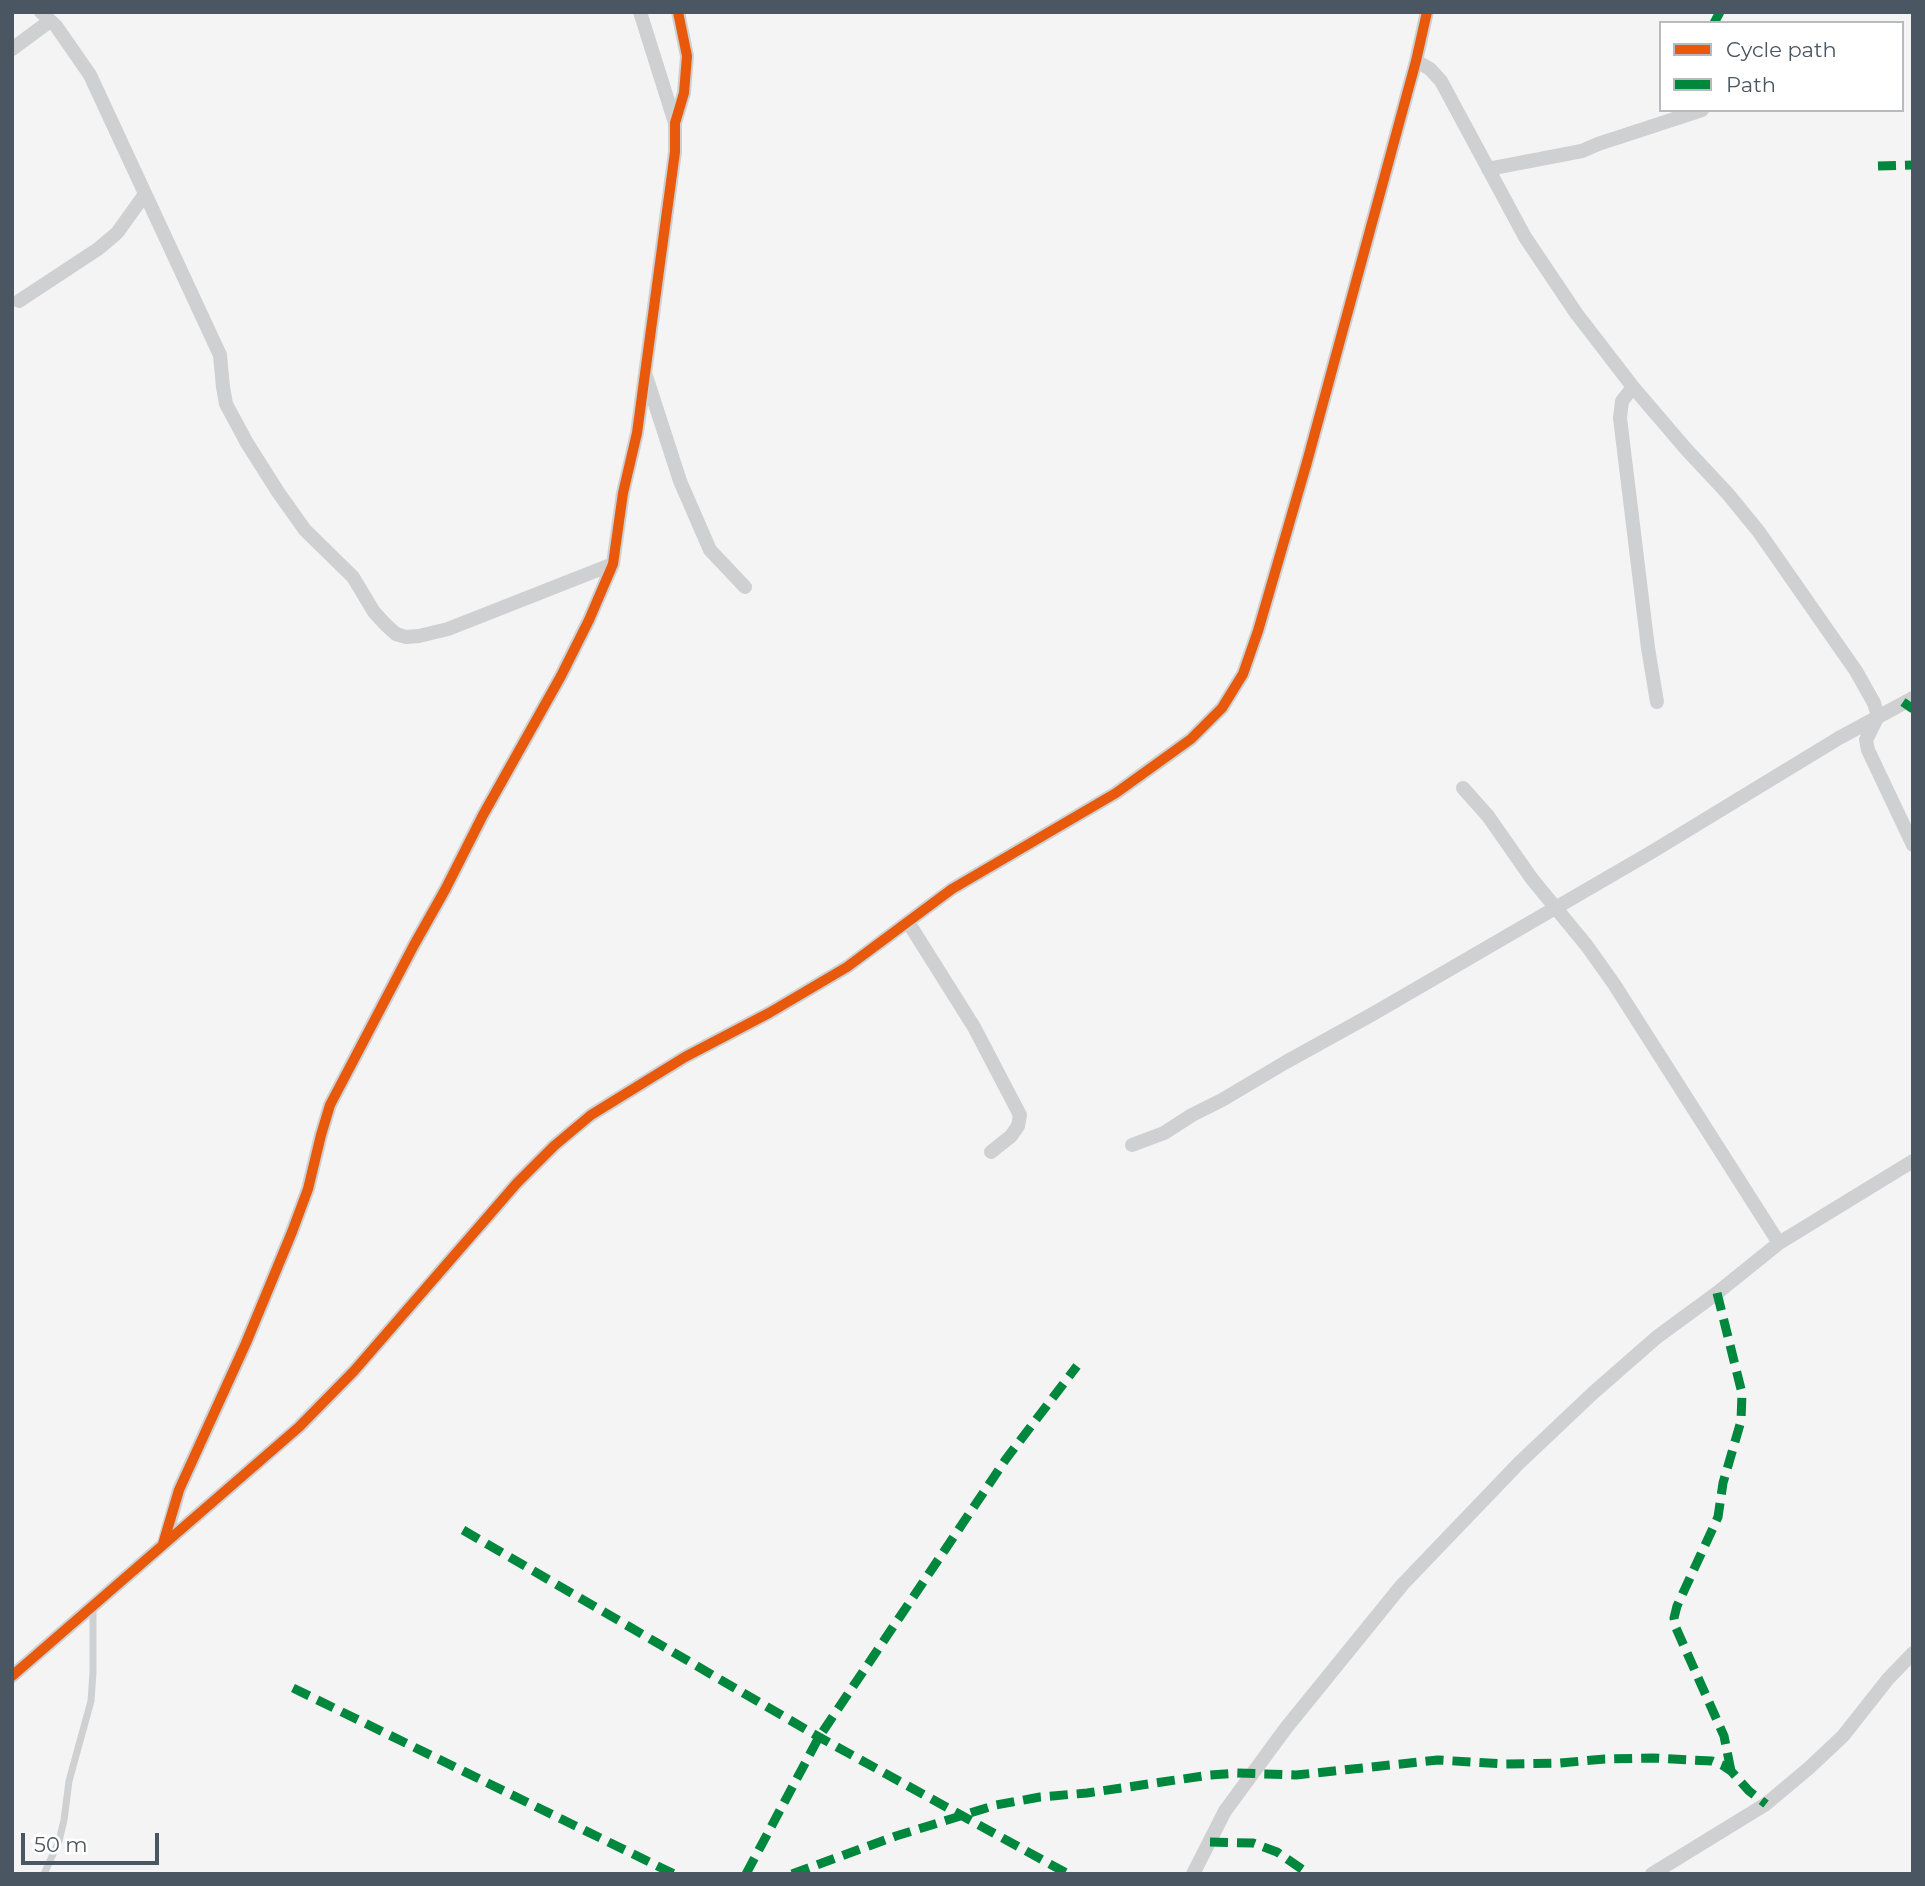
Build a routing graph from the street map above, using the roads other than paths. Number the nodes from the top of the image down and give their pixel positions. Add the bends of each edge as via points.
1 (640, 12) edge
2 (678, 12) edge
3 (1427, 12) edge
4 (46, 16) edge
5 (12, 49) edge
6 (1416, 61) junction
7 (1696, 112) edge
8 (675, 123) junction
9 (1488, 169) junction
10 (145, 194) junction
11 (19, 301) dead end
12 (645, 372) junction
13 (1633, 387) junction
14 (613, 564) junction
15 (745, 587) dead end
16 (1913, 698) edge
17 (1657, 702) dead end
18 (1878, 716) junction
19 (1463, 788) dead end
20 (1913, 845) edge
21 (1555, 909) junction
22 (908, 922) junction
23 (1132, 1145) dead end
24 (991, 1152) dead end
25 (1913, 1161) edge
26 (1779, 1243) junction
27 (163, 1544) junction
28 (93, 1605) junction
29 (1913, 1653) edge
30 (12, 1676) edge
31 (44, 1874) edge
32 (1193, 1874) edge
33 (1652, 1874) edge

1 - 8 street
2 - 8 street via 687,56 684,93
3 - 6 street
4 - 5 street
4 - 10 street via 90,75
6 - 9 street via 1441,81
6 - 22 street via 1307,462 1243,674 1222,708 1191,739 1116,793 952,889
7 - 9 street via 1582,151
8 - 12 street
9 - 13 street via 1551,278
10 - 11 street via 117,233
10 - 14 street via 220,355 226,404 247,443 305,530 353,577 374,611 396,634 419,636 448,629
12 - 14 street
12 - 15 street via 681,481 710,550
13 - 17 street via 1622,401 1620,418
13 - 18 street via 1759,532 1856,671
14 - 27 street via 561,676 330,1105 296,1221 179,1490
16 - 18 street
18 - 20 street via 1867,740 1868,750
18 - 21 street
19 - 21 street
21 - 23 street via 1164,1133
21 - 26 street via 1614,984
22 - 24 street via 974,1027 1020,1115 1011,1136
22 - 27 street via 847,967 590,1115 517,1182 354,1371 299,1427
25 - 26 street
26 - 32 street via 1593,1393 1420,1565 1251,1775 1225,1811
27 - 28 street
28 - 30 street
28 - 31 lane via 91,1700 69,1781 60,1841
29 - 33 street via 1843,1736 1809,1768 1766,1804

